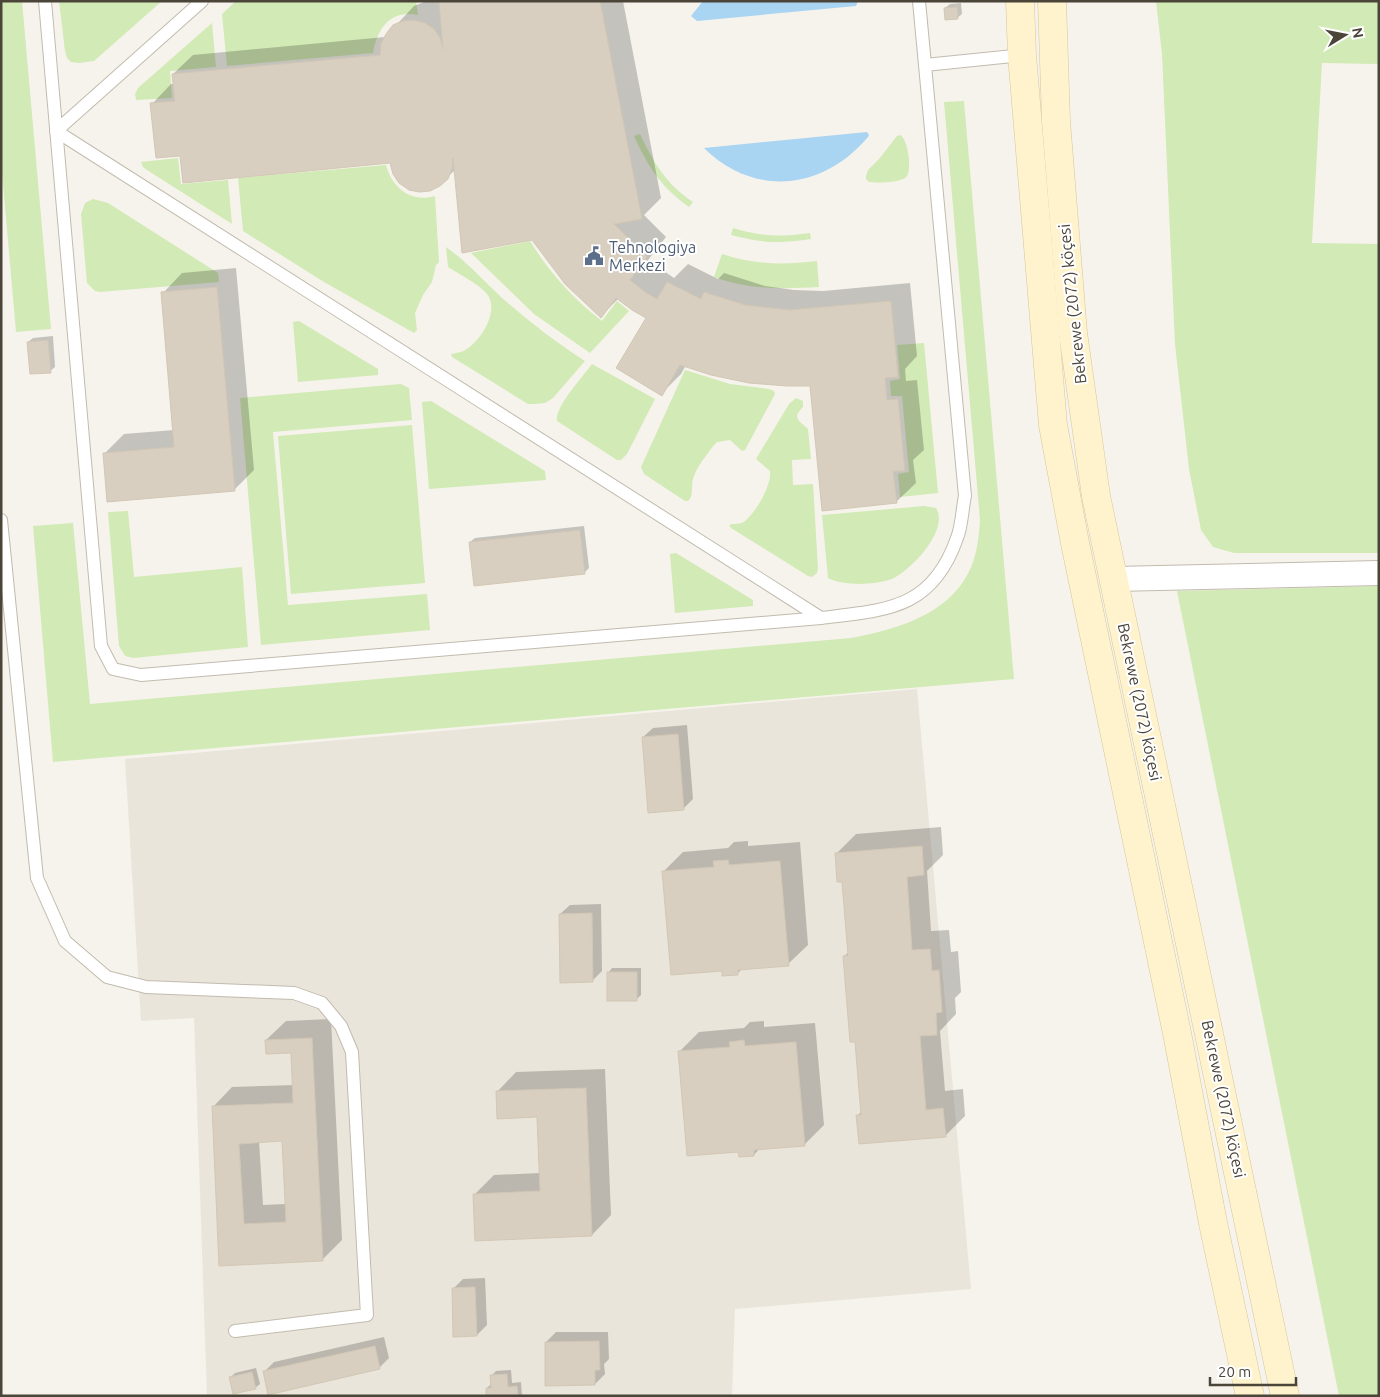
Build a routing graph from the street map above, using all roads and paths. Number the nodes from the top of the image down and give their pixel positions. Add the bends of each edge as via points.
1 (45, 1) edge
2 (202, 1) edge
3 (919, 1) edge
4 (1020, 1) edge
5 (1052, 1) edge
6 (1022, 55) junction
7 (925, 65) junction
8 (56, 131) junction
9 (1, 520) edge
10 (1379, 573) edge
11 (1114, 579) junction
12 (821, 618) junction
13 (235, 1331) dead end
14 (1250, 1396) edge
15 (1285, 1396) edge

1 - 8 lane
2 - 8 lane
3 - 7 lane
4 - 6 main road, Bekrewe (2072) köçesi
5 - 11 main road, Bekrewe (2072) köçesi via 1056,121 1073,333 1096,496
6 - 7 lane
6 - 14 main road, Bekrewe (2072) köçesi via 1053,425
7 - 12 lane via 965,496 958,537 937,578 923,592 901,604 876,611
8 - 12 lane
8 - 12 lane via 101,646 113,669 141,675
9 - 13 lane via 37,878 65,941 107,977 146,987 294,993 322,1003 341,1026 352,1052 367,1315
10 - 11 street
11 - 15 main road, Bekrewe (2072) köçesi

